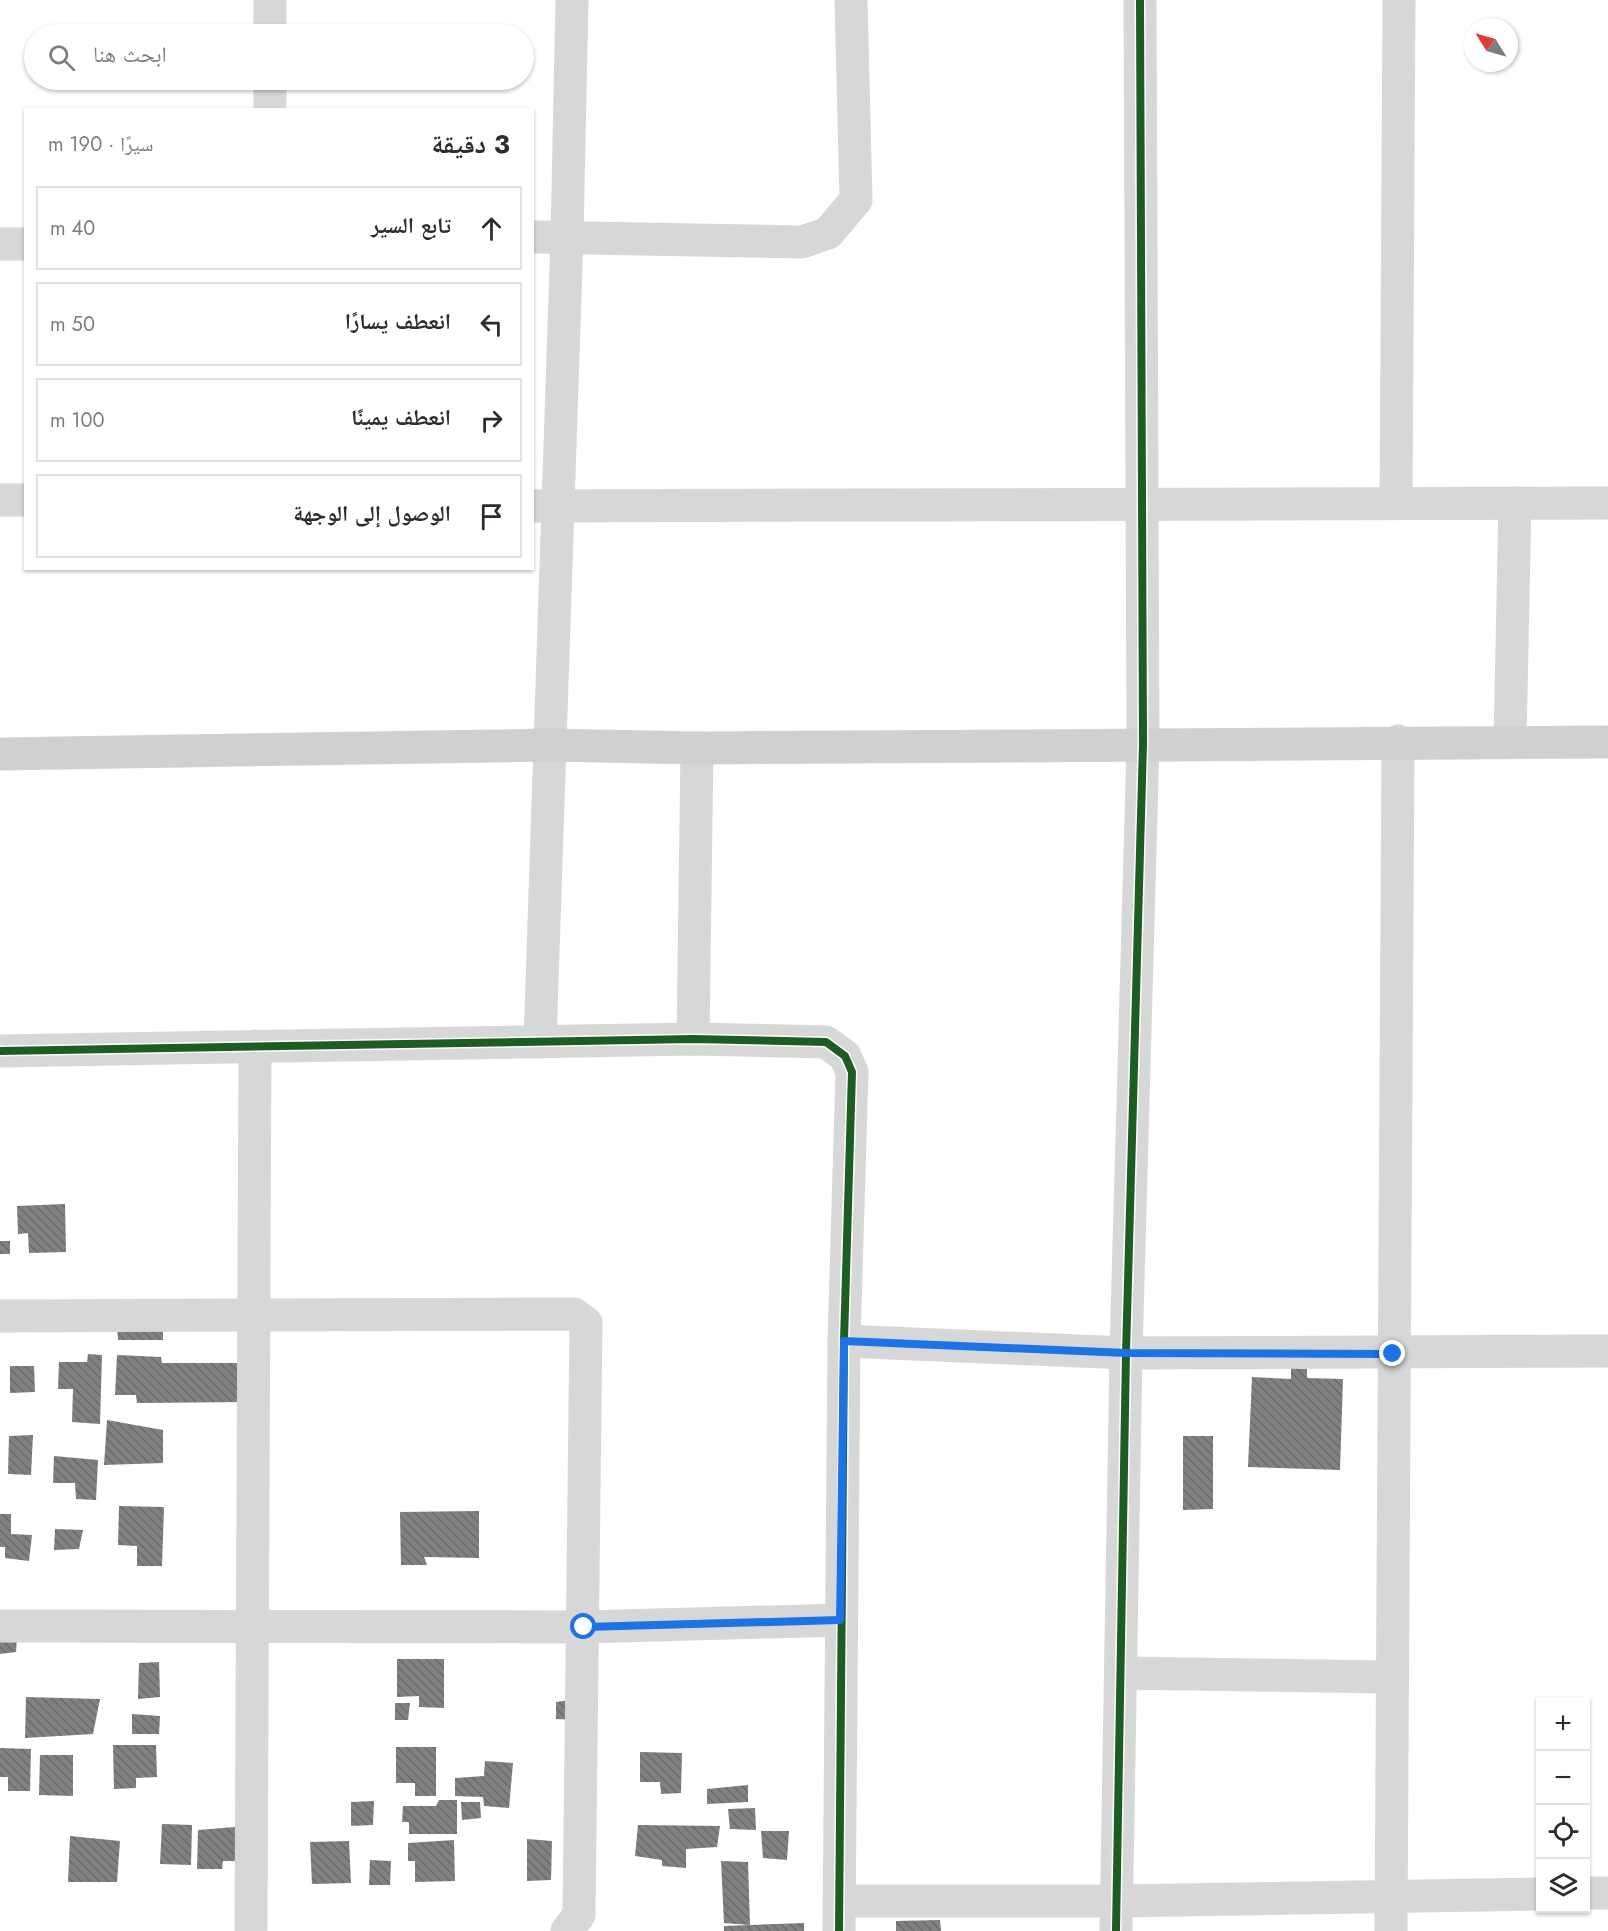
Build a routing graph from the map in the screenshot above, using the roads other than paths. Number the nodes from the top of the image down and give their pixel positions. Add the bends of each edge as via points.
1 (270, 0) edge
2 (572, 0) edge
3 (851, 0) edge
4 (1140, 0) edge
5 (1399, 0) edge
6 (270, 24) edge
7 (270, 90) edge
8 (270, 108) edge
9 (534, 237) edge
10 (567, 237) junction
11 (0, 244) edge
12 (24, 244) edge
13 (0, 500) edge
14 (24, 500) edge
15 (1396, 503) junction
16 (1515, 503) junction
17 (1608, 503) edge
18 (1142, 504) junction
19 (545, 506) edge
20 (1398, 741) junction
21 (1510, 742) junction
22 (1608, 742) edge
23 (1143, 744) junction
24 (550, 745) junction
25 (697, 748) junction
26 (0, 754) edge
27 (693, 1039) junction
28 (540, 1042) junction
29 (255, 1046) junction
30 (0, 1051) edge
31 (254, 1315) junction
32 (0, 1316) edge
33 (844, 1341) junction
34 (1608, 1351) edge
35 (1126, 1353) junction
36 (1393, 1354) junction
37 (840, 1620) junction
38 (251, 1625) junction
39 (0, 1626) edge
40 (584, 1627) junction
41 (1121, 1673) junction
42 (1391, 1677) junction
43 (1590, 1893) edge
44 (1608, 1893) edge
45 (1536, 1894) edge
46 (1390, 1897) junction
47 (839, 1916) edge
48 (1117, 1916) edge
49 (251, 1931) edge
50 (567, 1931) edge
51 (1391, 1931) edge

1 - 6 street
2 - 10 street
3 - 10 street via 856,200 828,234 802,242
4 - 18 street
5 - 15 street
7 - 8 street
9 - 10 street
10 - 19 street
11 - 12 street
13 - 14 street
15 - 16 street
15 - 18 street
16 - 17 street
16 - 21 street
18 - 19 street
18 - 23 street
19 - 24 street
20 - 21 street
20 - 23 street
20 - 36 street
21 - 22 street
23 - 25 street
23 - 35 street
24 - 25 street
24 - 26 street
24 - 28 street
25 - 27 street
27 - 28 street
27 - 33 street via 826,1042 845,1056 852,1072
28 - 29 street
29 - 30 street
29 - 31 street
31 - 32 street
31 - 38 street
31 - 40 street via 581,1317 586,1323
33 - 35 street
33 - 37 street
34 - 36 street
35 - 36 street
35 - 41 street
36 - 42 street
37 - 40 street
37 - 47 street
38 - 39 street
38 - 40 street
38 - 49 street
40 - 50 street via 579,1915
41 - 42 street
41 - 48 street
42 - 46 street
43 - 44 street
45 - 46 street
46 - 48 street
46 - 51 street
47 - 48 street

